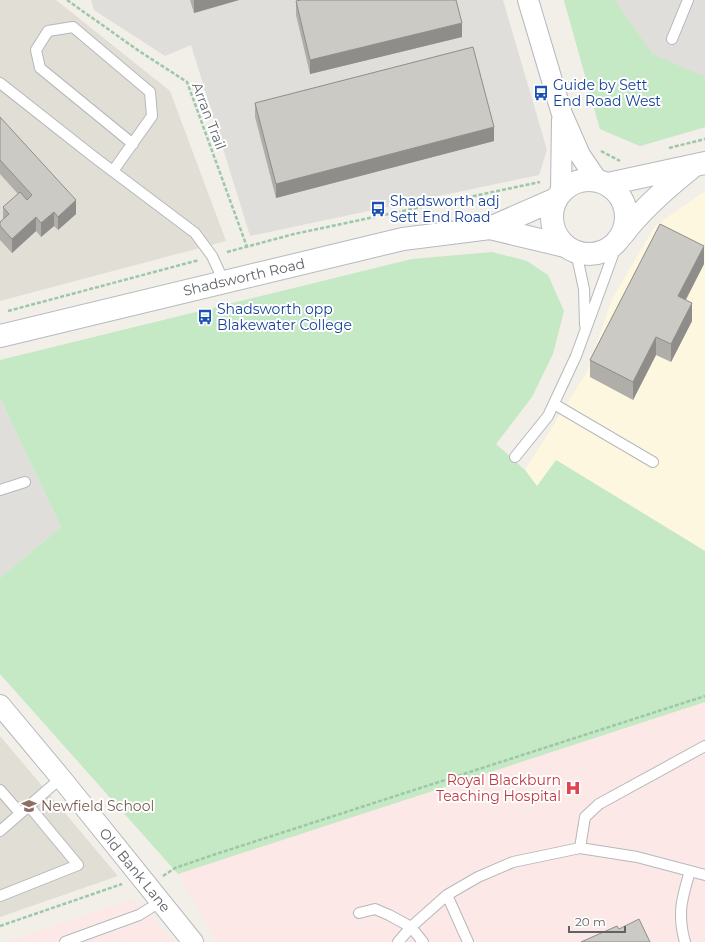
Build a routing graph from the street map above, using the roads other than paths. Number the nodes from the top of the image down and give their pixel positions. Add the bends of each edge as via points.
1 (528, 0) edge
2 (688, 0) edge
3 (672, 39) dead end
4 (0, 82) edge
5 (562, 114) junction
6 (133, 144) junction
7 (699, 165) edge
8 (112, 171) junction
9 (603, 182) junction
10 (555, 190) junction
11 (490, 228) junction
12 (621, 238) junction
13 (571, 249) junction
14 (224, 282) junction
15 (585, 331) junction
16 (0, 336) edge
17 (554, 404) junction
18 (515, 457) dead end
19 (653, 462) dead end
20 (25, 482) dead end
21 (0, 490) edge
22 (0, 705) edge
23 (705, 746) edge
24 (61, 778) junction
25 (0, 790) edge
26 (29, 806) junction
27 (20, 813) junction
28 (2, 827) edge
29 (580, 848) junction
30 (690, 871) junction
31 (705, 875) edge
32 (150, 888) junction
33 (447, 895) junction
34 (0, 896) edge
35 (359, 913) dead end
36 (411, 928) junction
37 (78, 940) edge
38 (65, 942) edge
39 (193, 942) edge
40 (398, 942) edge
41 (423, 942) edge
42 (468, 942) edge
43 (685, 942) edge

1 - 5 street
2 - 3 lane
4 - 8 lane
5 - 9 street via 580,154
5 - 10 street
6 - 6 lane via 152,116 150,92 73,27 48,31 36,50 40,68
6 - 8 lane
7 - 9 main road, Shadsworth Road
7 - 12 main road, Shadsworth Road via 650,203
8 - 14 lane via 195,233 212,256
9 - 10 main road, Shadsworth Road via 584,180
9 - 12 main road via 617,191 627,212 627,223
10 - 11 main road, Shadsworth Road
10 - 13 main road via 552,224 557,236
11 - 13 main road, Shadsworth Road
11 - 14 main road, Shadsworth Road via 403,239
12 - 13 main road, Shadsworth Road via 610,249 599,254 588,255
12 - 15 lane
13 - 15 lane via 584,289
14 - 16 main road, Shadsworth Road
15 - 17 lane
17 - 18 lane via 548,416
17 - 19 lane
20 - 21 lane
22 - 24 street, Old Bank Lane
23 - 29 lane via 599,804 585,817
24 - 26 lane
24 - 32 street, Old Bank Lane
25 - 27 lane
26 - 27 lane
26 - 34 lane via 78,865
27 - 28 lane
29 - 30 lane via 637,857
29 - 33 lane via 513,862 478,877
30 - 31 lane
30 - 43 lane via 681,902 680,916
32 - 37 lane via 139,915
32 - 39 street, Old Bank Lane
33 - 36 lane
33 - 42 lane
35 - 36 lane via 374,909
36 - 40 lane
36 - 41 lane
37 - 38 lane

